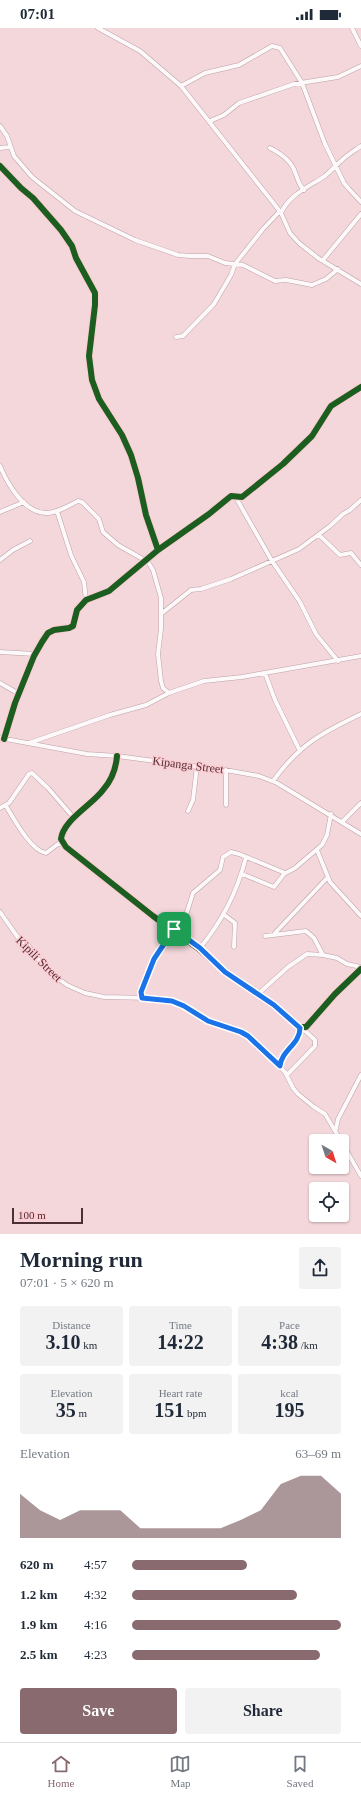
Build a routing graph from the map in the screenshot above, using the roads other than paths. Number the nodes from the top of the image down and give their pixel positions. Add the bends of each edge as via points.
1 (98, 28) edge
2 (352, 28) edge
3 (361, 46) edge
4 (361, 66) edge
5 (302, 83) junction
6 (181, 86) junction
7 (210, 121) junction
8 (0, 126) edge
9 (361, 146) edge
10 (0, 148) edge
11 (10, 148) junction
12 (270, 148) dead end
13 (0, 166) edge
14 (336, 167) junction
15 (304, 190) junction
16 (361, 202) edge
17 (280, 212) junction
18 (361, 214) edge
19 (323, 260) junction
20 (235, 264) junction
21 (338, 269) junction
22 (361, 284) edge
23 (176, 337) dead end
24 (361, 387) edge
25 (0, 466) edge
26 (235, 496) junction
27 (361, 500) edge
28 (24, 502) junction
29 (57, 511) junction
30 (0, 512) edge
31 (319, 535) junction
32 (30, 541) dead end
33 (158, 550) junction
34 (0, 560) edge
35 (145, 560) junction
36 (272, 561) junction
37 (361, 565) edge
38 (86, 600) junction
39 (161, 614) junction
40 (0, 652) edge
41 (35, 654) junction
42 (361, 656) edge
43 (338, 661) junction
44 (265, 673) junction
45 (0, 683) edge
46 (169, 693) junction
47 (19, 694) junction
48 (361, 714) edge
49 (2, 739) edge
50 (27, 744) junction
51 (300, 750) junction
52 (117, 756) junction
53 (197, 766) junction
54 (226, 770) junction
55 (272, 781) junction
56 (361, 803) edge
57 (226, 805) dead end
58 (6, 806) junction
59 (0, 808) edge
60 (188, 811) dead end
61 (331, 814) junction
62 (74, 818) junction
63 (342, 822) junction
64 (361, 834) edge
65 (64, 845) junction
66 (317, 850) junction
67 (246, 856) junction
68 (285, 873) junction
69 (242, 874) junction
70 (327, 878) junction
71 (0, 912) edge
72 (223, 914) junction
73 (361, 916) edge
74 (174, 929) junction
75 (276, 933) junction
76 (265, 936) dead end
77 (234, 947) dead end
78 (200, 948) junction
79 (323, 955) junction
80 (361, 968) edge
81 (257, 995) junction
82 (142, 998) junction
83 (301, 1028) junction
84 (280, 1066) junction
85 (361, 1074) edge
86 (286, 1075) junction
87 (336, 1132) joint
88 (349, 1156) edge
89 (361, 1176) edge

1 - 6 street via 140,51
2 - 3 street
4 - 5 street via 333,78
5 - 6 street via 282,50 274,45 239,65 205,73
5 - 7 street via 237,104
5 - 14 street
6 - 7 street
7 - 17 street
8 - 11 street via 7,136
9 - 14 street
10 - 11 street
11 - 20 street via 32,177 81,214 148,245 178,254 208,256
12 - 15 street via 282,154 288,161
13 - 33 street via 61,230 72,246 95,293 89,356 92,380 99,399 122,435 131,455
14 - 15 street
14 - 16 street via 349,190
15 - 17 street via 299,191
17 - 19 street via 292,236
17 - 20 street
18 - 19 street
19 - 21 street
20 - 21 street via 247,266 275,281 286,280 310,285 326,279
20 - 23 street via 214,304 183,336
21 - 22 street
24 - 26 street via 332,405 312,436 283,464 242,497
25 - 28 street
26 - 33 street via 231,496
26 - 36 street
27 - 31 street
28 - 29 street via 40,512
28 - 30 street
29 - 35 street via 78,501 82,502 98,518 103,532 114,542
29 - 38 street via 71,554 84,582
31 - 36 street
31 - 37 street via 340,555 350,553
32 - 34 street
33 - 35 street
35 - 38 street via 110,591
35 - 39 street via 152,567 157,580
36 - 39 street via 231,579 192,590
36 - 43 street via 300,602 316,634
38 - 41 street via 76,610 73,626 51,631
39 - 46 street via 158,654 161,681 163,688
40 - 41 street
41 - 47 street
42 - 43 street
43 - 44 street
44 - 46 street via 204,681
44 - 51 street via 275,700
45 - 47 street
46 - 50 street via 146,705
47 - 49 street
48 - 51 street via 326,730
49 - 50 street, Kipanga Street
50 - 52 street, Kipanga Street
51 - 55 street
52 - 53 street, Kipanga Street
52 - 62 street via 113,773 103,791
53 - 54 street, Kipanga Street
53 - 60 street via 193,800
54 - 55 street, Kipanga Street
54 - 57 street
55 - 61 street, Kipanga Street
56 - 63 street
58 - 59 street
58 - 62 street via 32,773
58 - 65 street via 24,835 42,852 46,853 58,844
61 - 63 street, Kipanga Street
61 - 66 street via 325,840
62 - 65 street via 61,837
63 - 64 street, Kipanga Street
65 - 74 street via 153,916
66 - 68 street
66 - 70 street
67 - 68 street
67 - 69 street
67 - 74 street via 231,852 223,857 220,870 193,893 186,915
68 - 69 street via 273,887
69 - 72 street
70 - 73 street
70 - 75 street
71 - 82 street, Kipili Street via 19,939 27,944 64,984 100,997
72 - 77 street via 235,923
72 - 78 street
74 - 78 street
74 - 82 street via 154,959 141,992
75 - 76 street
75 - 79 street via 306,931 314,938
78 - 81 street via 225,972
79 - 80 street
79 - 81 street via 303,956
80 - 83 street via 334,994 306,1027
81 - 83 street via 274,1005
82 - 84 street, Kipili Street via 172,1001 208,1021 241,1032
83 - 84 street via 300,1036
83 - 86 street via 315,1040 315,1046
84 - 86 street, Kipili Street
85 - 87 street via 338,1119
86 - 87 street, Kipili Street via 298,1094 325,1114
88 - 89 street, Kipili Street

